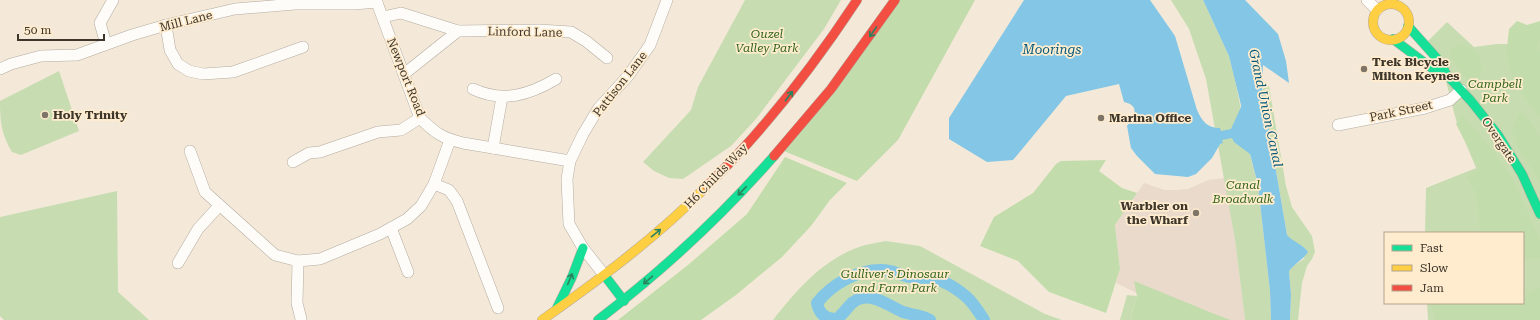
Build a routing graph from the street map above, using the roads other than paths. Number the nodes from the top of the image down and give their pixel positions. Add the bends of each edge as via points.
1 (112, 0) edge
2 (667, 0) edge
3 (857, 0) edge
4 (895, 0) edge
5 (1367, 0) edge
6 (1398, 0) edge
7 (376, 1) edge
8 (1387, 4) junction
9 (1411, 6) dead end
10 (1377, 10) junction
11 (383, 17) junction
12 (1408, 23) junction
13 (166, 25) junction
14 (458, 31) junction
15 (1393, 39) junction
16 (106, 44) junction
17 (303, 47) dead end
18 (607, 58) dead end
19 (0, 69) edge
20 (404, 74) junction
21 (1446, 74) junction
22 (556, 80) dead end
23 (473, 89) dead end
24 (1461, 90) junction
25 (502, 97) junction
26 (420, 118) junction
27 (1338, 125) dead end
28 (450, 140) junction
29 (494, 148) junction
30 (190, 151) dead end
31 (570, 161) junction
32 (293, 162) dead end
33 (434, 184) junction
34 (219, 206) junction
35 (1540, 214) edge
36 (391, 228) junction
37 (583, 248) junction
38 (298, 261) junction
39 (178, 263) dead end
40 (408, 272) dead end
41 (605, 276) junction
42 (624, 301) junction
43 (498, 308) dead end
44 (557, 310) junction
45 (301, 319) edge
46 (542, 320) edge
47 (598, 320) edge

1 - 16 street via 100,24
2 - 31 street, Pattison Lane via 650,45 628,76 598,109
41 -> 3 street, H6 Childs Way via 669,223 722,172 778,110 837,32
4 -> 42 street via 802,124 747,186 690,244
5 - 10 street
6 - 8 street
7 - 11 street, Newport Road
7 - 13 street, Mill Lane via 242,8
8 - 10 street
8 - 12 street via 1404,9
9 - 12 street
10 - 15 street via 1373,20 1376,31 1383,38
11 - 14 street, Linford Lane via 401,13
11 - 20 street, Newport Road
12 - 15 street via 1402,35
12 - 21 street, Overgate via 1441,63
13 - 16 street, Mill Lane
13 - 17 street via 170,50 178,64 189,71 203,74 233,72
14 - 18 street, Linford Lane via 571,32
14 - 20 street
15 - 21 street, Overgate via 1433,69
16 - 19 street, Mill Lane via 77,55 41,56
20 - 26 street, Newport Road
21 - 24 street, Overgate
22 - 25 street via 543,88
23 - 25 street via 485,95
24 - 27 street, Park Street via 1450,100 1425,108
24 - 35 street, Overgate via 1498,135 1522,174
25 - 29 street
26 - 28 street, Newport Road via 433,132
26 - 32 street via 401,130 378,132 320,152 309,153
28 - 29 street, Newport Road
28 - 33 street
29 - 31 street, Newport Road
30 - 34 street via 205,192
31 - 37 street, Pattison Lane via 567,179 569,224
33 - 36 street via 421,206 407,219
33 - 43 street via 449,190 457,201
34 - 38 street via 275,255
34 - 39 street via 198,229
36 - 38 street via 320,259
36 - 40 street
37 - 41 street, Pattison Lane
44 -> 37 street
38 - 45 street via 297,303
41 - 42 street
41 - 44 street, H6 Childs Way
42 - 47 street
44 - 46 street, H6 Childs Way

